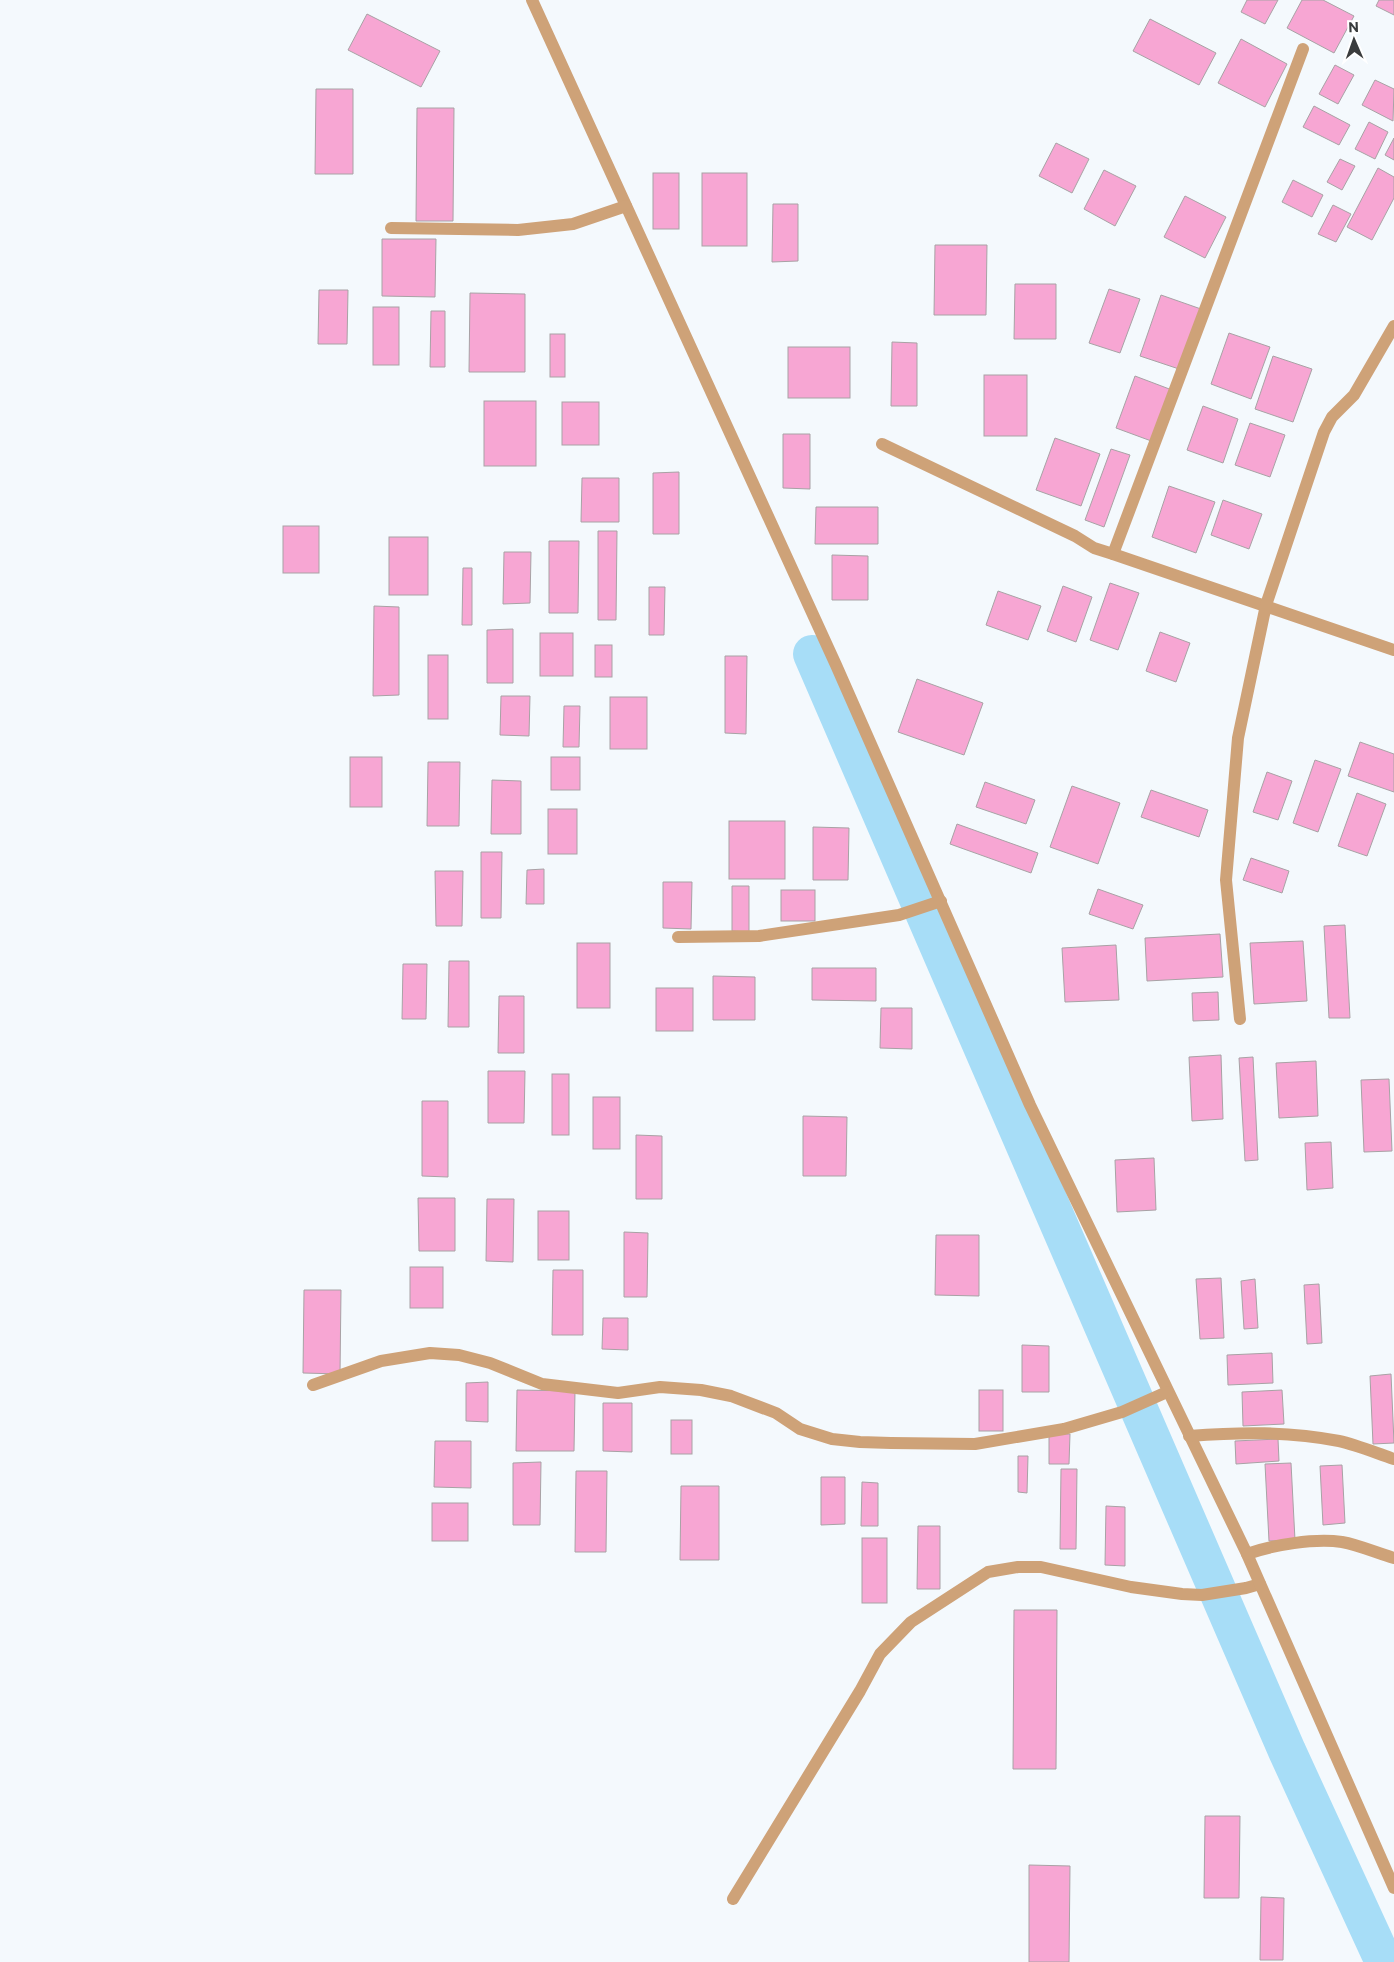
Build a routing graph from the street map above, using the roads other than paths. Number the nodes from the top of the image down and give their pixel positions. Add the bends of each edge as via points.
1 (532, 0) edge
2 (1303, 49) dead end
3 (626, 206) junction
4 (391, 228) dead end
5 (1394, 326) edge
6 (882, 444) dead end
7 (1113, 554) junction
8 (1266, 605) junction
9 (1394, 650) edge
10 (937, 903) junction
11 (678, 937) dead end
12 (1240, 1019) dead end
13 (313, 1385) dead end
14 (1162, 1394) junction
15 (1189, 1436) junction
16 (1394, 1459) edge
17 (1247, 1554) junction
18 (1394, 1558) edge
19 (1260, 1584) junction
20 (1394, 1888) edge
21 (733, 1899) dead end

1 - 3 street
2 - 7 street
3 - 4 street via 573,224 518,230
3 - 10 street via 836,665
5 - 8 street via 1354,395 1332,417 1324,432
6 - 7 street via 1076,536 1094,548
7 - 8 street
8 - 9 street
8 - 12 street via 1238,738 1226,880
10 - 11 street via 899,915 759,936
10 - 14 street
13 - 14 street via 381,1361 430,1353 459,1355 490,1363 542,1384 618,1393 660,1387 731,1396 776,1413 800,1429 832,1439 975,1444 1064,1430 1122,1412
14 - 15 street
15 - 16 street via 1239,1432 1292,1433 1341,1442
15 - 17 street
17 - 18 street via 1264,1548 1311,1542 1342,1542
17 - 19 street
19 - 20 street
19 - 21 street via 1202,1594 1182,1594 1131,1587 1041,1566 988,1572 912,1622 880,1654

